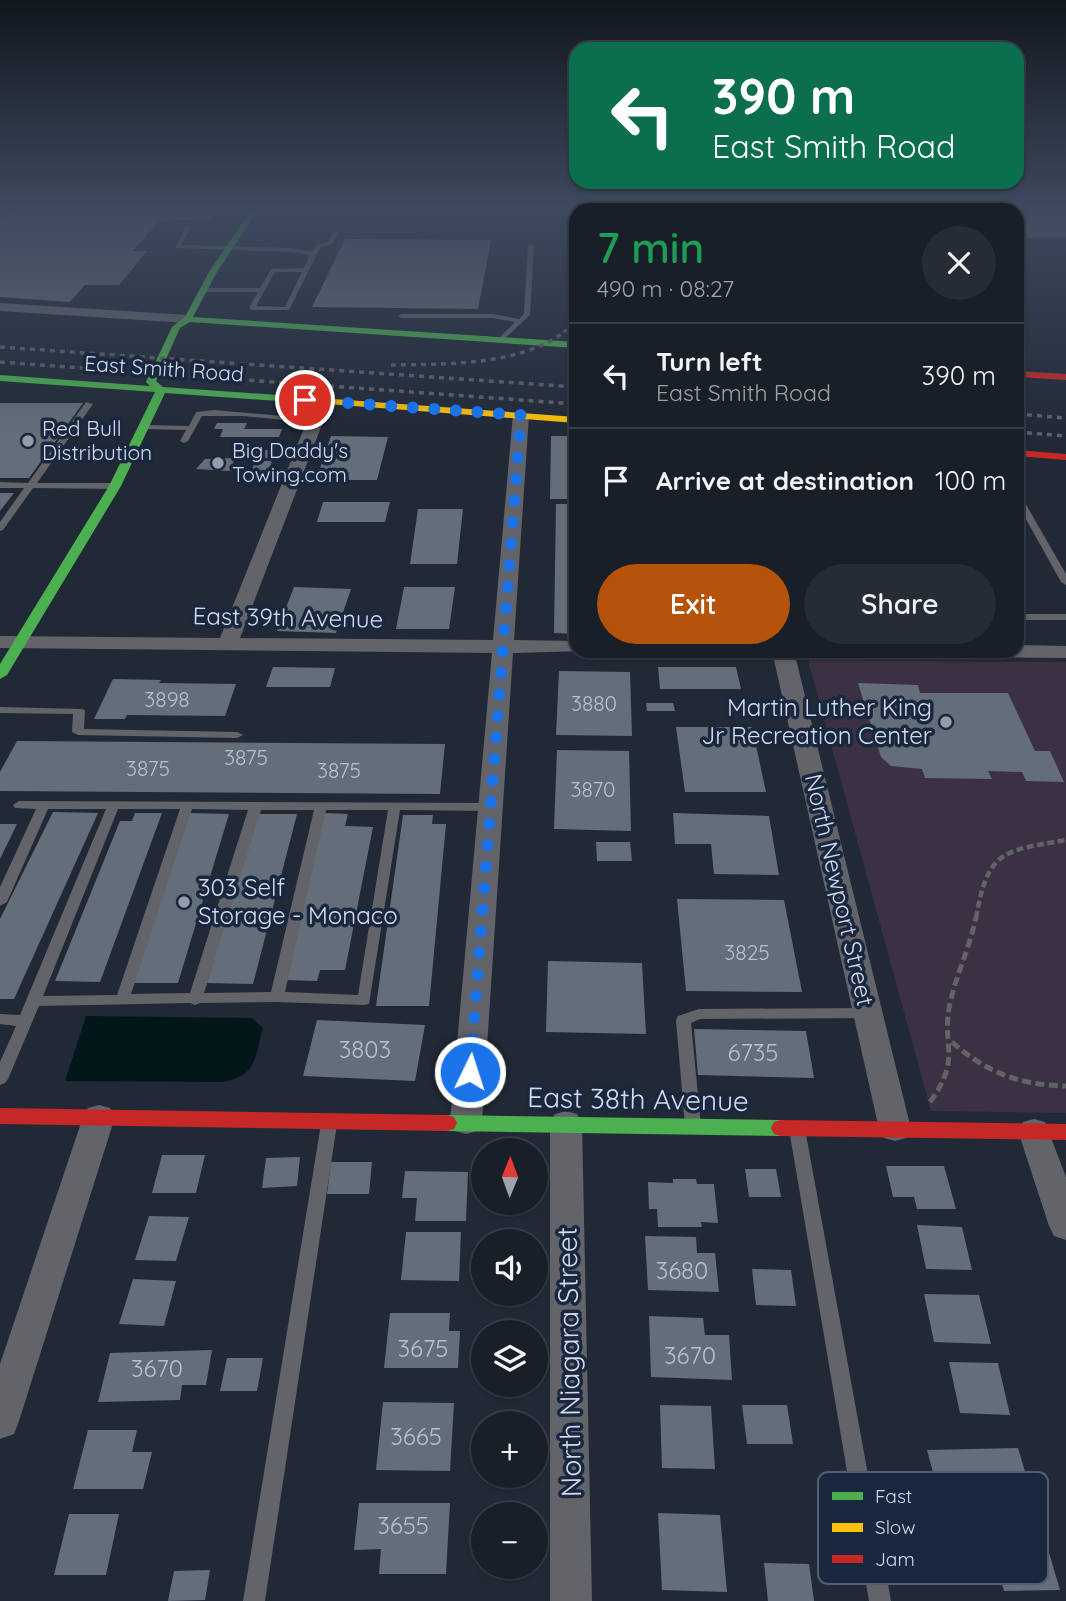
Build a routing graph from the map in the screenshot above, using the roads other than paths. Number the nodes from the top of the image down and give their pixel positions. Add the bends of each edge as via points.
1 (206, 285) edge
2 (263, 285) edge
3 (299, 285) edge
4 (529, 285) edge
5 (203, 290) junction
6 (260, 290) junction
7 (0, 307) edge
8 (401, 316) dead end
9 (188, 319) junction
10 (521, 321) junction
11 (196, 337) dead end
12 (500, 340) junction
13 (569, 345) edge
14 (1024, 374) edge
15 (181, 375) dead end
16 (1066, 377) edge
17 (0, 378) edge
18 (161, 390) junction
19 (267, 397) junction
20 (323, 401) junction
21 (89, 404) dead end
22 (249, 413) junction
23 (521, 415) junction
24 (569, 419) edge
25 (315, 421) junction
26 (144, 427) junction
27 (192, 428) junction
28 (184, 441) dead end
29 (1024, 454) edge
30 (1066, 457) edge
31 (0, 485) edge
32 (32, 485) junction
33 (115, 486) junction
34 (1024, 508) edge
35 (0, 528) edge
36 (1066, 582) edge
37 (1024, 617) edge
38 (1066, 617) edge
39 (10, 642) edge
40 (228, 643) junction
41 (501, 647) junction
42 (569, 648) edge
43 (1024, 652) edge
44 (1066, 652) edge
45 (785, 658) edge
46 (0, 675) edge
47 (0, 710) edge
48 (237, 735) dead end
49 (19, 805) dead end
50 (44, 805) junction
51 (114, 805) junction
52 (257, 805) junction
53 (187, 806) junction
54 (321, 806) junction
55 (395, 807) junction
56 (489, 807) junction
57 (0, 902) edge
58 (277, 997) junction
59 (195, 1000) junction
60 (34, 1001) junction
61 (122, 1001) junction
62 (868, 1013) junction
63 (0, 1018) edge
64 (25, 1021) junction
65 (0, 1079) edge
66 (0, 1116) edge
67 (330, 1121) junction
68 (466, 1122) junction
69 (566, 1123) junction
70 (693, 1126) junction
71 (797, 1128) junction
72 (95, 1129) junction
73 (895, 1129) junction
74 (1050, 1132) edge
75 (1066, 1226) edge
76 (0, 1421) edge
77 (857, 1472) edge
78 (254, 1601) edge
79 (572, 1601) edge

1 - 5 street
2 - 6 lane
3 - 6 lane via 287,309 252,308
4 - 10 lane via 527,315
5 - 6 lane
5 - 9 street
7 - 9 street
8 - 10 lane via 493,316
9 - 11 street via 199,327
9 - 12 street
9 - 18 street via 176,327 151,382
10 - 12 lane
12 - 13 street
14 - 16 street
15 - 18 street via 178,384
17 - 18 street, East Smith Road
18 - 19 street, East Smith Road
18 - 26 street
19 - 20 street, East Smith Road
19 - 22 lane
20 - 23 street, East Smith Road
20 - 25 street
21 - 32 lane
22 - 25 lane via 273,420
22 - 27 lane via 199,414
23 - 24 street, East Smith Road
23 - 41 street
25 - 40 street
26 - 27 lane
26 - 33 street
27 - 28 lane
29 - 30 street
31 - 32 lane
32 - 33 lane
32 - 35 lane
33 - 39 street
34 - 36 lane
37 - 38 lane
39 - 40 street, East 39th Avenue
39 - 46 street
40 - 41 street, East 39th Avenue
41 - 42 street, East 39th Avenue
41 - 56 street
43 - 44 street
45 - 62 street, North Newport Street
47 - 48 lane via 79,710 78,732
49 - 50 lane
50 - 51 lane
50 - 57 lane
51 - 53 lane
51 - 60 lane
52 - 53 lane
52 - 54 lane
52 - 59 lane
53 - 61 lane
54 - 55 lane
54 - 58 lane
55 - 56 lane
55 - 58 lane via 364,1000
56 - 68 street
58 - 59 lane
59 - 61 lane
60 - 61 lane
60 - 64 lane
62 - 70 lane via 699,1014 683,1020
62 - 73 street, North Newport Street
63 - 64 lane
64 - 65 lane
66 - 72 street, East 38th Avenue
67 - 68 street, East 38th Avenue
67 - 72 street, East 38th Avenue
67 - 78 lane
68 - 69 street, East 38th Avenue
69 - 70 street, East 38th Avenue
69 - 79 street, North Niagara Street
70 - 71 street, East 38th Avenue
71 - 73 street, East 38th Avenue
71 - 77 lane
72 - 76 street
73 - 74 street, East 38th Avenue
74 - 75 street

